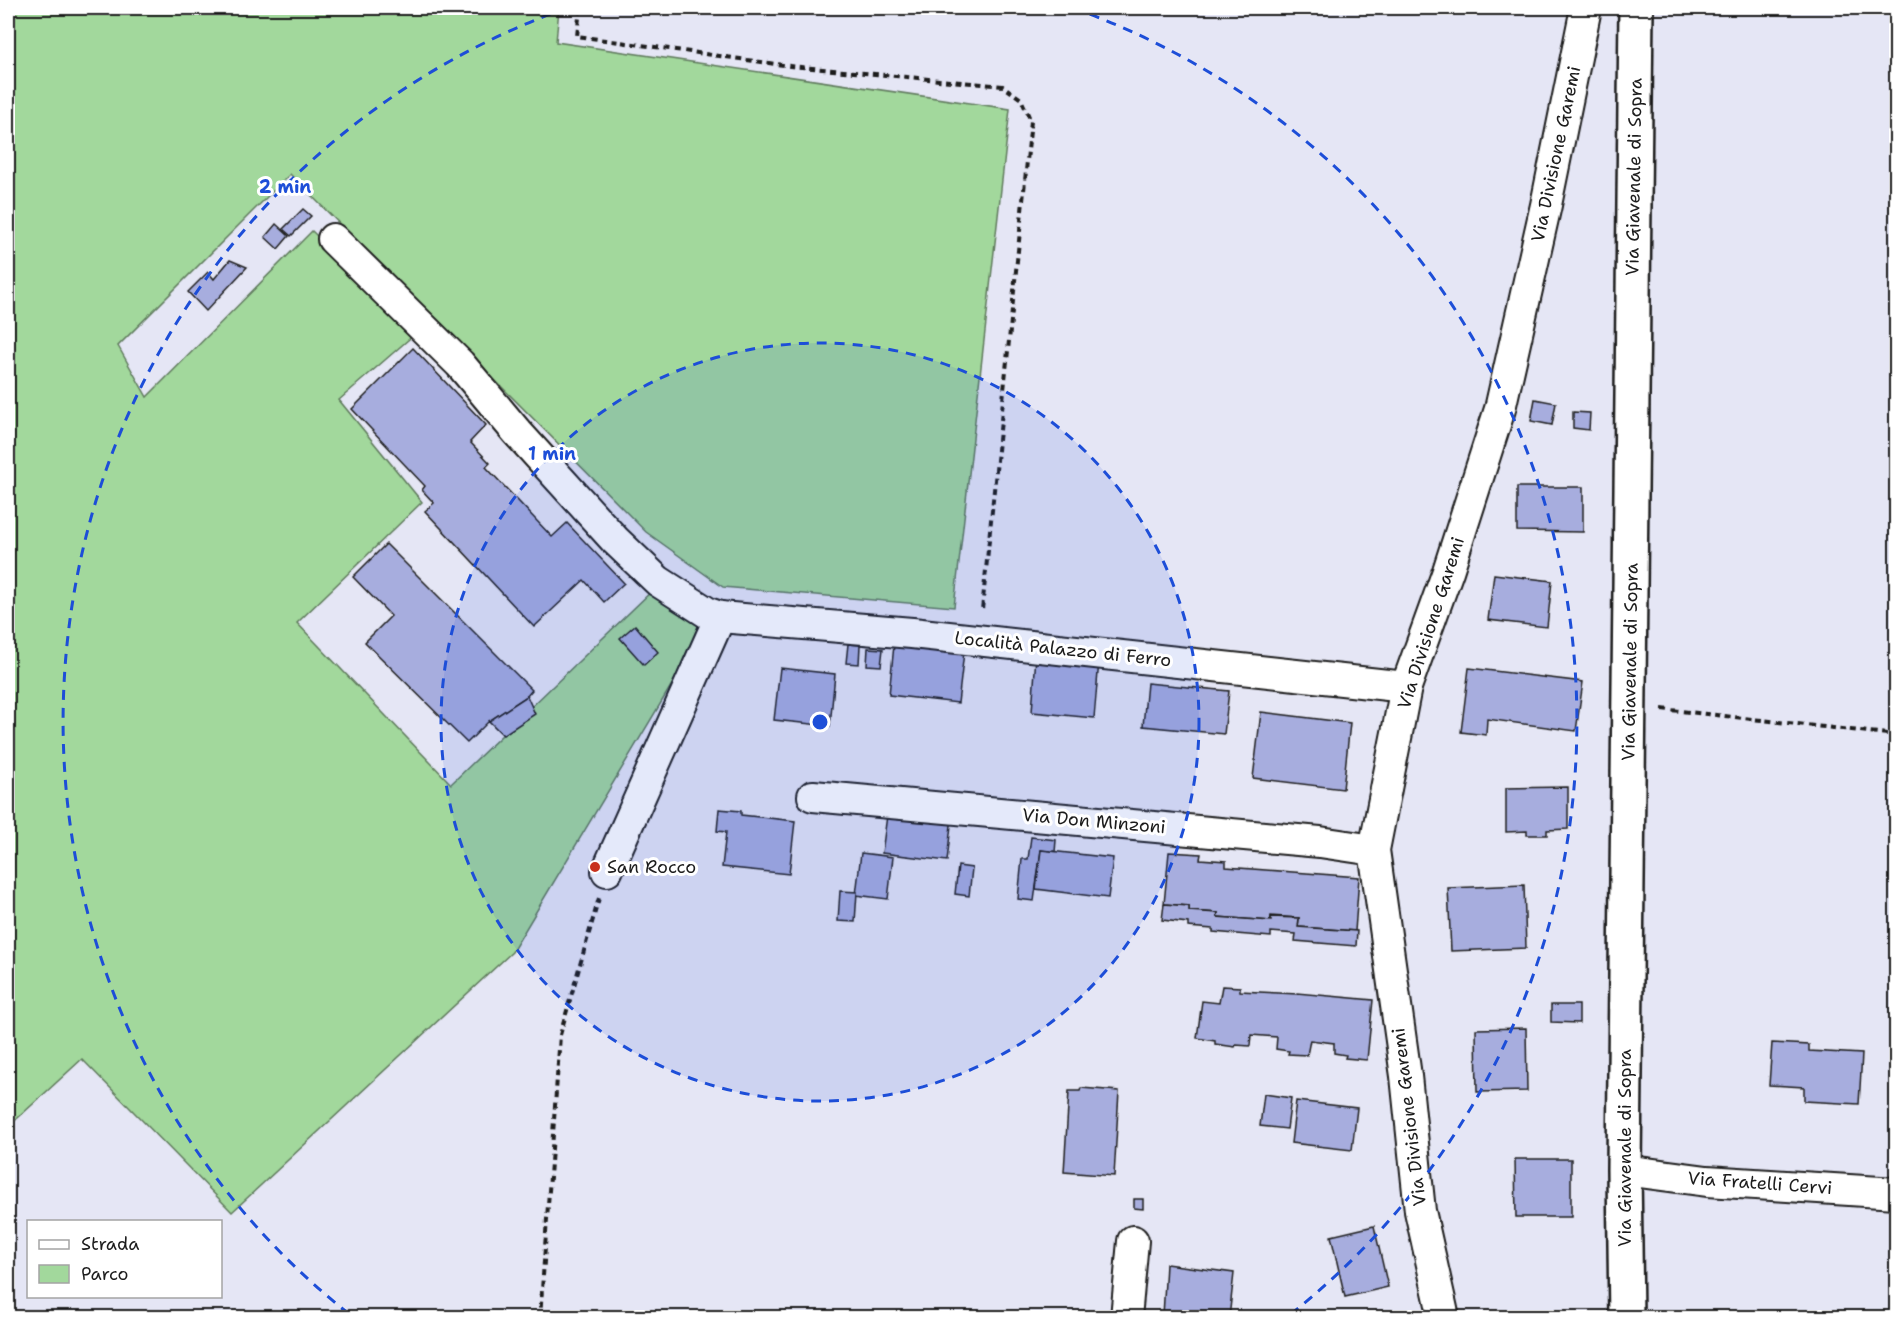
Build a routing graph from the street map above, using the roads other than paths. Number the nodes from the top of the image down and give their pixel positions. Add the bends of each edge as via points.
1 (1586, 8) edge
2 (1636, 8) edge
3 (333, 239) dead end
4 (720, 617) junction
5 (1406, 687) junction
6 (813, 796) dead end
7 (1374, 850) junction
8 (607, 871) road end
9 (1624, 1170) junction
10 (1896, 1193) edge
11 (1133, 1242) dead end
12 (1126, 1317) edge
13 (1444, 1317) edge
14 (1626, 1317) edge

1 - 5 street, Via Divisione Garemi via 1500,409
2 - 9 street, Via Giavenale di Sopra
3 - 4 street, Località Palazzo di Ferro via 460,364 615,540 657,581
4 - 5 street, Località Palazzo di Ferro via 912,633
4 - 8 street
5 - 7 street, Via Divisione Garemi
6 - 7 street, Via Don Minzoni
7 - 13 street, Via Divisione Garemi via 1406,1076 1420,1211
9 - 10 street, Via Fratelli Cervi via 1707,1181
9 - 14 street, Via Giavenale di Sopra
11 - 12 street

